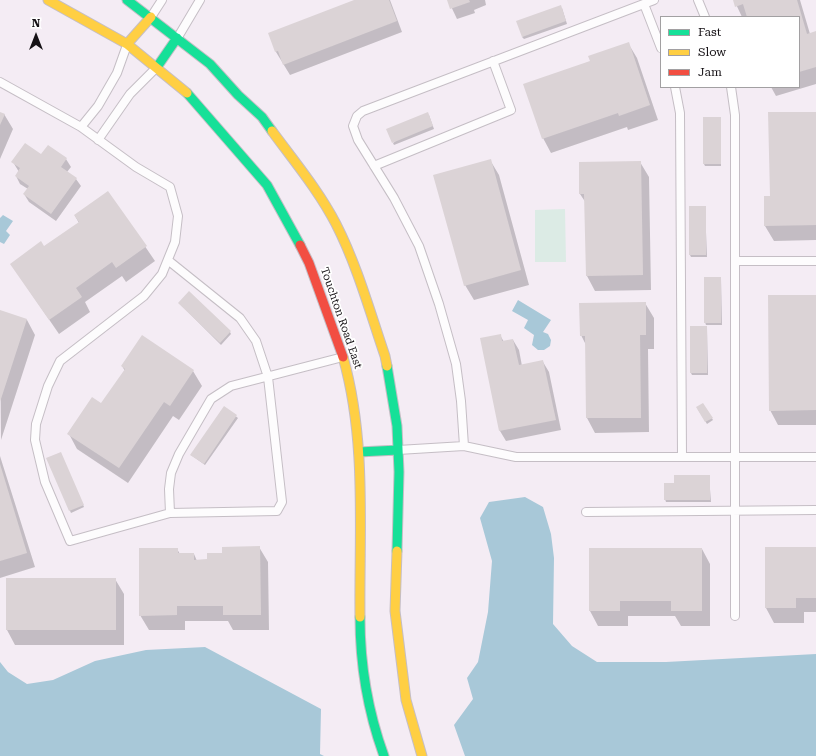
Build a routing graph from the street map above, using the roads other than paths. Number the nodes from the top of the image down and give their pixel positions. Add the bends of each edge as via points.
1 (48, 0) edge
2 (126, 0) edge
3 (162, 0) edge
4 (200, 0) edge
5 (654, 0) edge
6 (698, 0) edge
7 (644, 4) junction
8 (705, 16) edge
9 (150, 17) junction
10 (177, 38) junction
11 (127, 44) junction
12 (660, 45) edge
13 (493, 61) junction
14 (157, 67) junction
15 (0, 82) edge
16 (675, 88) edge
17 (731, 88) edge
18 (81, 127) junction
19 (98, 140) junction
20 (374, 166) junction
21 (169, 261) junction
22 (735, 261) junction
23 (816, 261) edge
24 (344, 357) junction
25 (268, 377) junction
26 (464, 446) junction
27 (398, 450) junction
28 (359, 452) junction
29 (682, 457) junction
30 (735, 457) junction
31 (816, 457) edge
32 (735, 510) junction
33 (816, 510) edge
34 (586, 512) dead end
35 (170, 513) junction
36 (735, 616) dead end
37 (384, 756) edge
38 (422, 756) edge

1 - 11 street, Touchton Road East
2 - 9 street
3 - 9 lane
4 - 10 lane
5 - 7 lane
6 - 8 lane
7 - 12 lane
7 - 13 lane
9 - 10 street
9 - 11 street
10 - 14 street
10 - 27 street via 210,64 262,117 312,185 336,224 386,356 397,426
11 - 14 street, Touchton Road East
11 - 18 lane via 113,79 98,106
13 - 20 lane via 511,110
13 - 20 lane via 363,111 357,116 353,126 355,133
14 - 19 lane via 130,94
14 - 24 street, Touchton Road East via 192,98 267,185 310,263
15 - 18 lane
16 - 29 lane via 680,113
17 - 22 lane via 735,115
18 - 19 lane
19 - 21 lane via 170,187 178,216 175,242
20 - 26 lane via 419,246 439,304 456,364
21 - 25 lane via 240,318 256,341
21 - 35 lane via 144,296 60,361 48,386 36,424 35,440 45,482 70,541
22 - 23 lane
22 - 30 lane
24 - 25 lane
24 - 28 street, Touchton Road East via 350,381
25 - 35 lane via 231,386 211,399 171,473
25 - 35 lane via 282,502 277,511
26 - 27 lane
26 - 29 lane via 516,457
27 - 28 street
27 - 38 street via 395,611 406,700
28 - 37 street, Touchton Road East via 360,631 365,684
29 - 30 lane
30 - 31 lane
30 - 32 lane
32 - 33 lane
32 - 34 lane
32 - 36 lane

